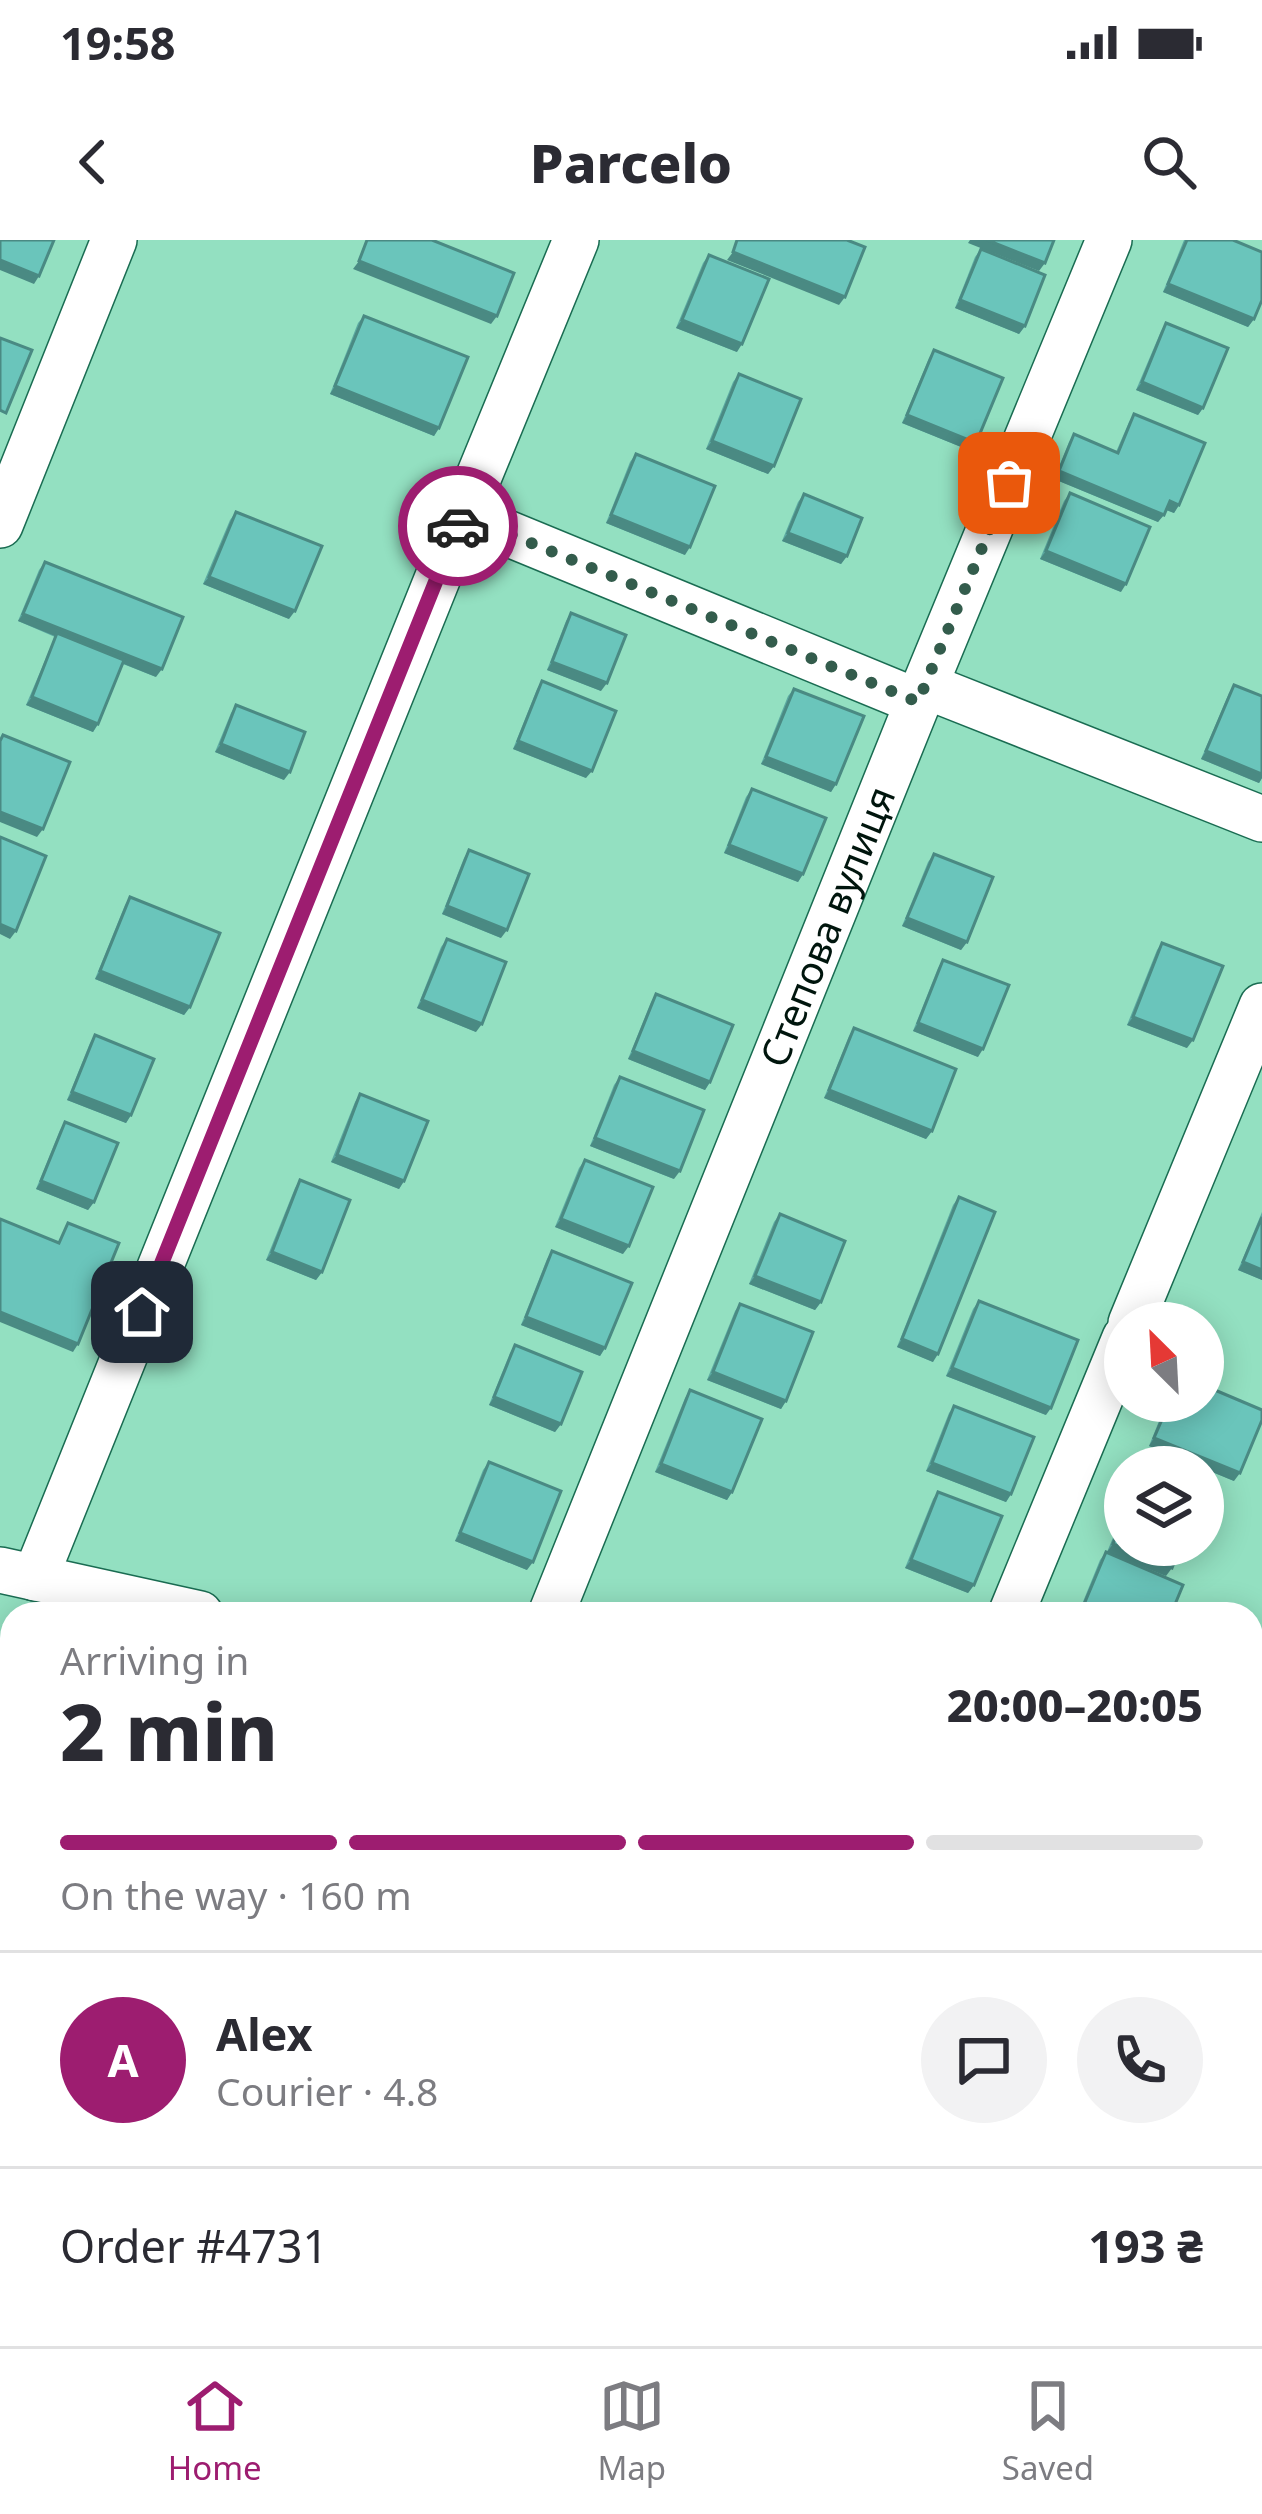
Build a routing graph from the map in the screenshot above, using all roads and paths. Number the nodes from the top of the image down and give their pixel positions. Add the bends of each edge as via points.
1 (114, 240) edge
2 (576, 240) edge
3 (1109, 240) edge
4 (463, 515) junction
5 (0, 525) edge
6 (922, 694) junction
7 (1262, 819) edge
8 (1262, 1006) edge
9 (1140, 1302) edge
10 (1104, 1389) edge
11 (18, 1574) edge
12 (145, 1602) edge
13 (556, 1602) edge
14 (1016, 1602) edge

1 - 5 street
2 - 4 street
3 - 6 street, Степова вулиця
4 - 6 street
4 - 11 street
6 - 7 street
6 - 13 street, Степова вулиця
8 - 9 street
10 - 14 street
11 - 12 street

